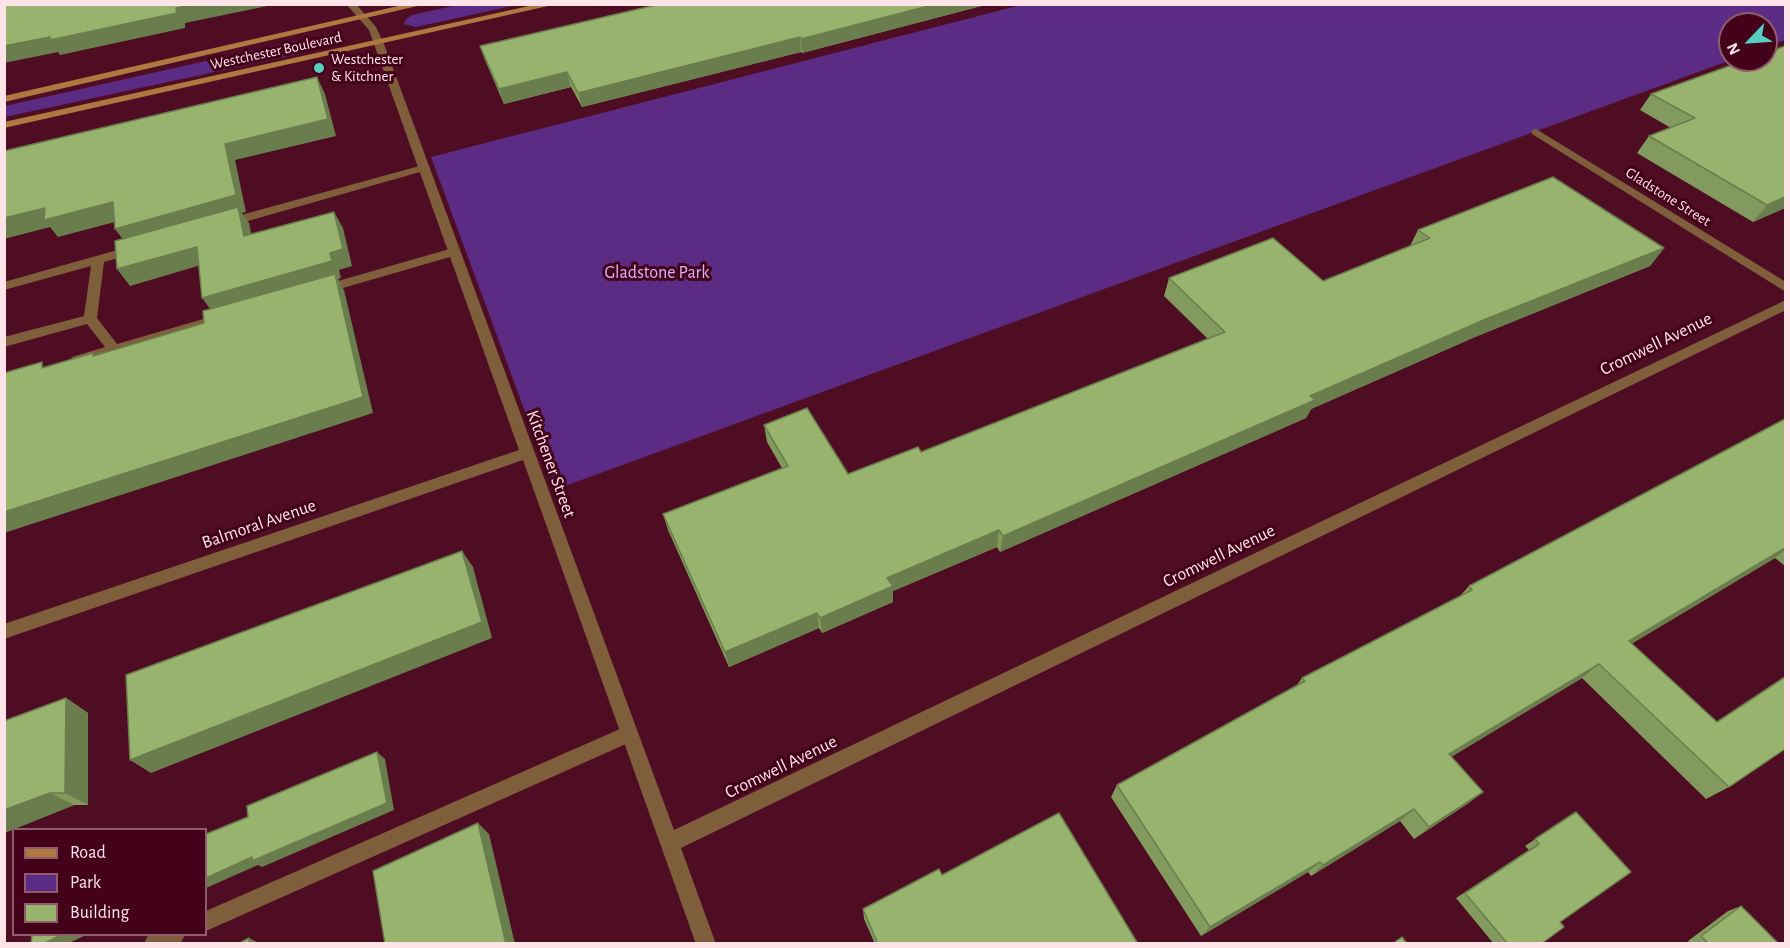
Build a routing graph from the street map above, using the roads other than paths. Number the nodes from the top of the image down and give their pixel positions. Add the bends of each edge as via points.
1 (350, 4) edge
2 (422, 4) edge
3 (553, 4) edge
4 (362, 18) junction
5 (379, 44) junction
6 (4, 99) edge
7 (4, 125) edge
8 (1536, 132) dead end
9 (423, 168) junction
10 (212, 227) edge
11 (144, 247) edge
12 (453, 252) junction
13 (98, 260) junction
14 (4, 286) edge
15 (1785, 288) edge
16 (308, 293) edge
17 (1785, 304) edge
18 (240, 313) edge
19 (90, 319) junction
20 (4, 342) edge
21 (114, 349) junction
22 (59, 365) edge
23 (526, 453) junction
24 (4, 632) edge
25 (629, 734) junction
26 (669, 843) junction
27 (207, 921) edge
28 (171, 936) edge
29 (154, 944) edge
30 (706, 944) edge

1 - 4 street, Kitchener Street
2 - 4 street, Westchester Boulevard
3 - 5 street, Westchester Boulevard
4 - 5 street, Kitchener Street via 373,29
4 - 6 street, Westchester Boulevard
5 - 7 street, Westchester Boulevard
5 - 9 street, Kitchener Street
8 - 15 street, Gladstone Street
9 - 10 street
9 - 12 street, Kitchener Street
11 - 13 street
12 - 16 street
12 - 23 street, Kitchener Street
13 - 14 street
13 - 19 street
17 - 26 street, Cromwell Avenue
18 - 21 street
19 - 20 street
19 - 21 street
21 - 22 street
23 - 24 street, Balmoral Avenue
23 - 25 street, Kitchener Street
25 - 26 street, Kitchener Street
25 - 27 street
26 - 30 street, Kitchener Street
28 - 29 street

